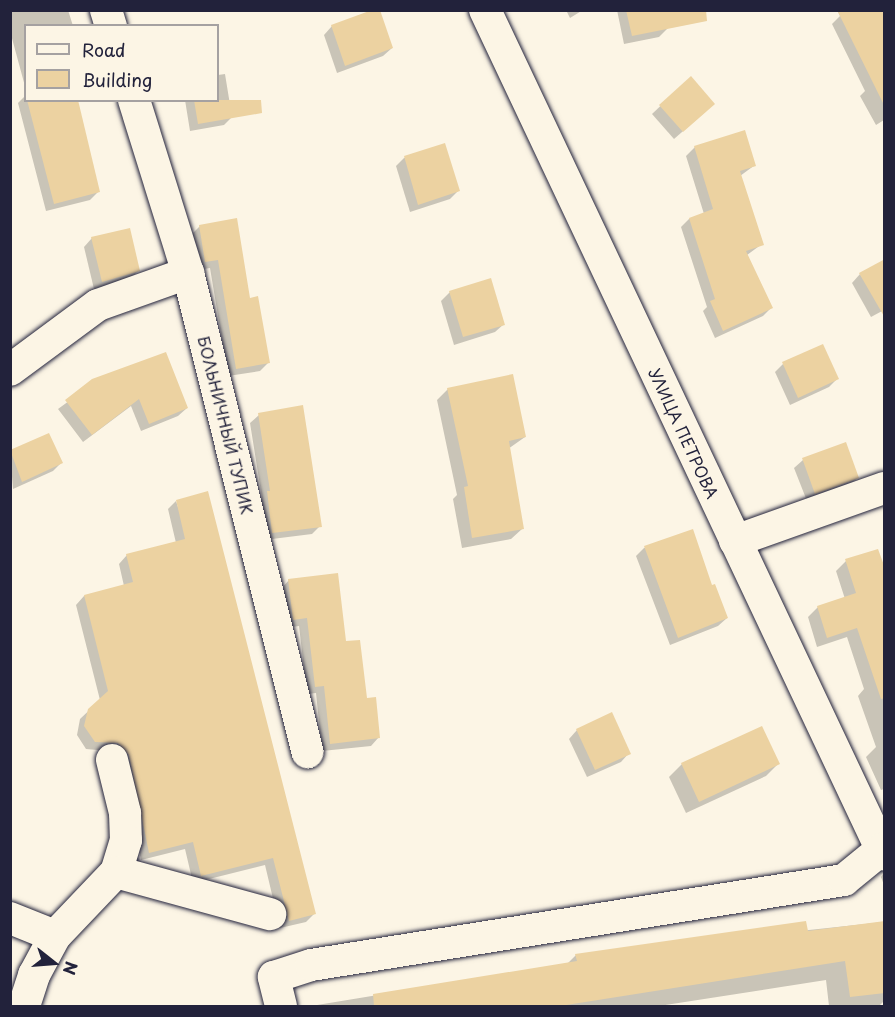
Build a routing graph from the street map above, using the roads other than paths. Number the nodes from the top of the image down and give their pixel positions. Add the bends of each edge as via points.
1 (485, 10) edge
2 (135, 102) edge
3 (188, 273) junction
4 (10, 370) edge
5 (885, 488) edge
6 (735, 541) junction
7 (307, 752) dead end
8 (112, 760) dead end
9 (883, 852) edge
10 (116, 872) junction
11 (270, 914) dead end
12 (10, 918) edge
13 (55, 936) junction
14 (24, 1006) edge
15 (281, 1006) edge

1 - 6 street, УЛИЦА ПЕТРОВА
2 - 3 street, БОЛЬНИЧНЫЙ ТУПИК
3 - 4 street via 98,305
3 - 7 street, БОЛЬНИЧНЫЙ ТУПИК
5 - 6 street
6 - 9 street, УЛИЦА ПЕТРОВА
8 - 10 street via 125,813 126,840
9 - 15 street via 844,880 311,965 274,977
10 - 11 street
10 - 13 street
12 - 13 street
13 - 14 street via 34,975

